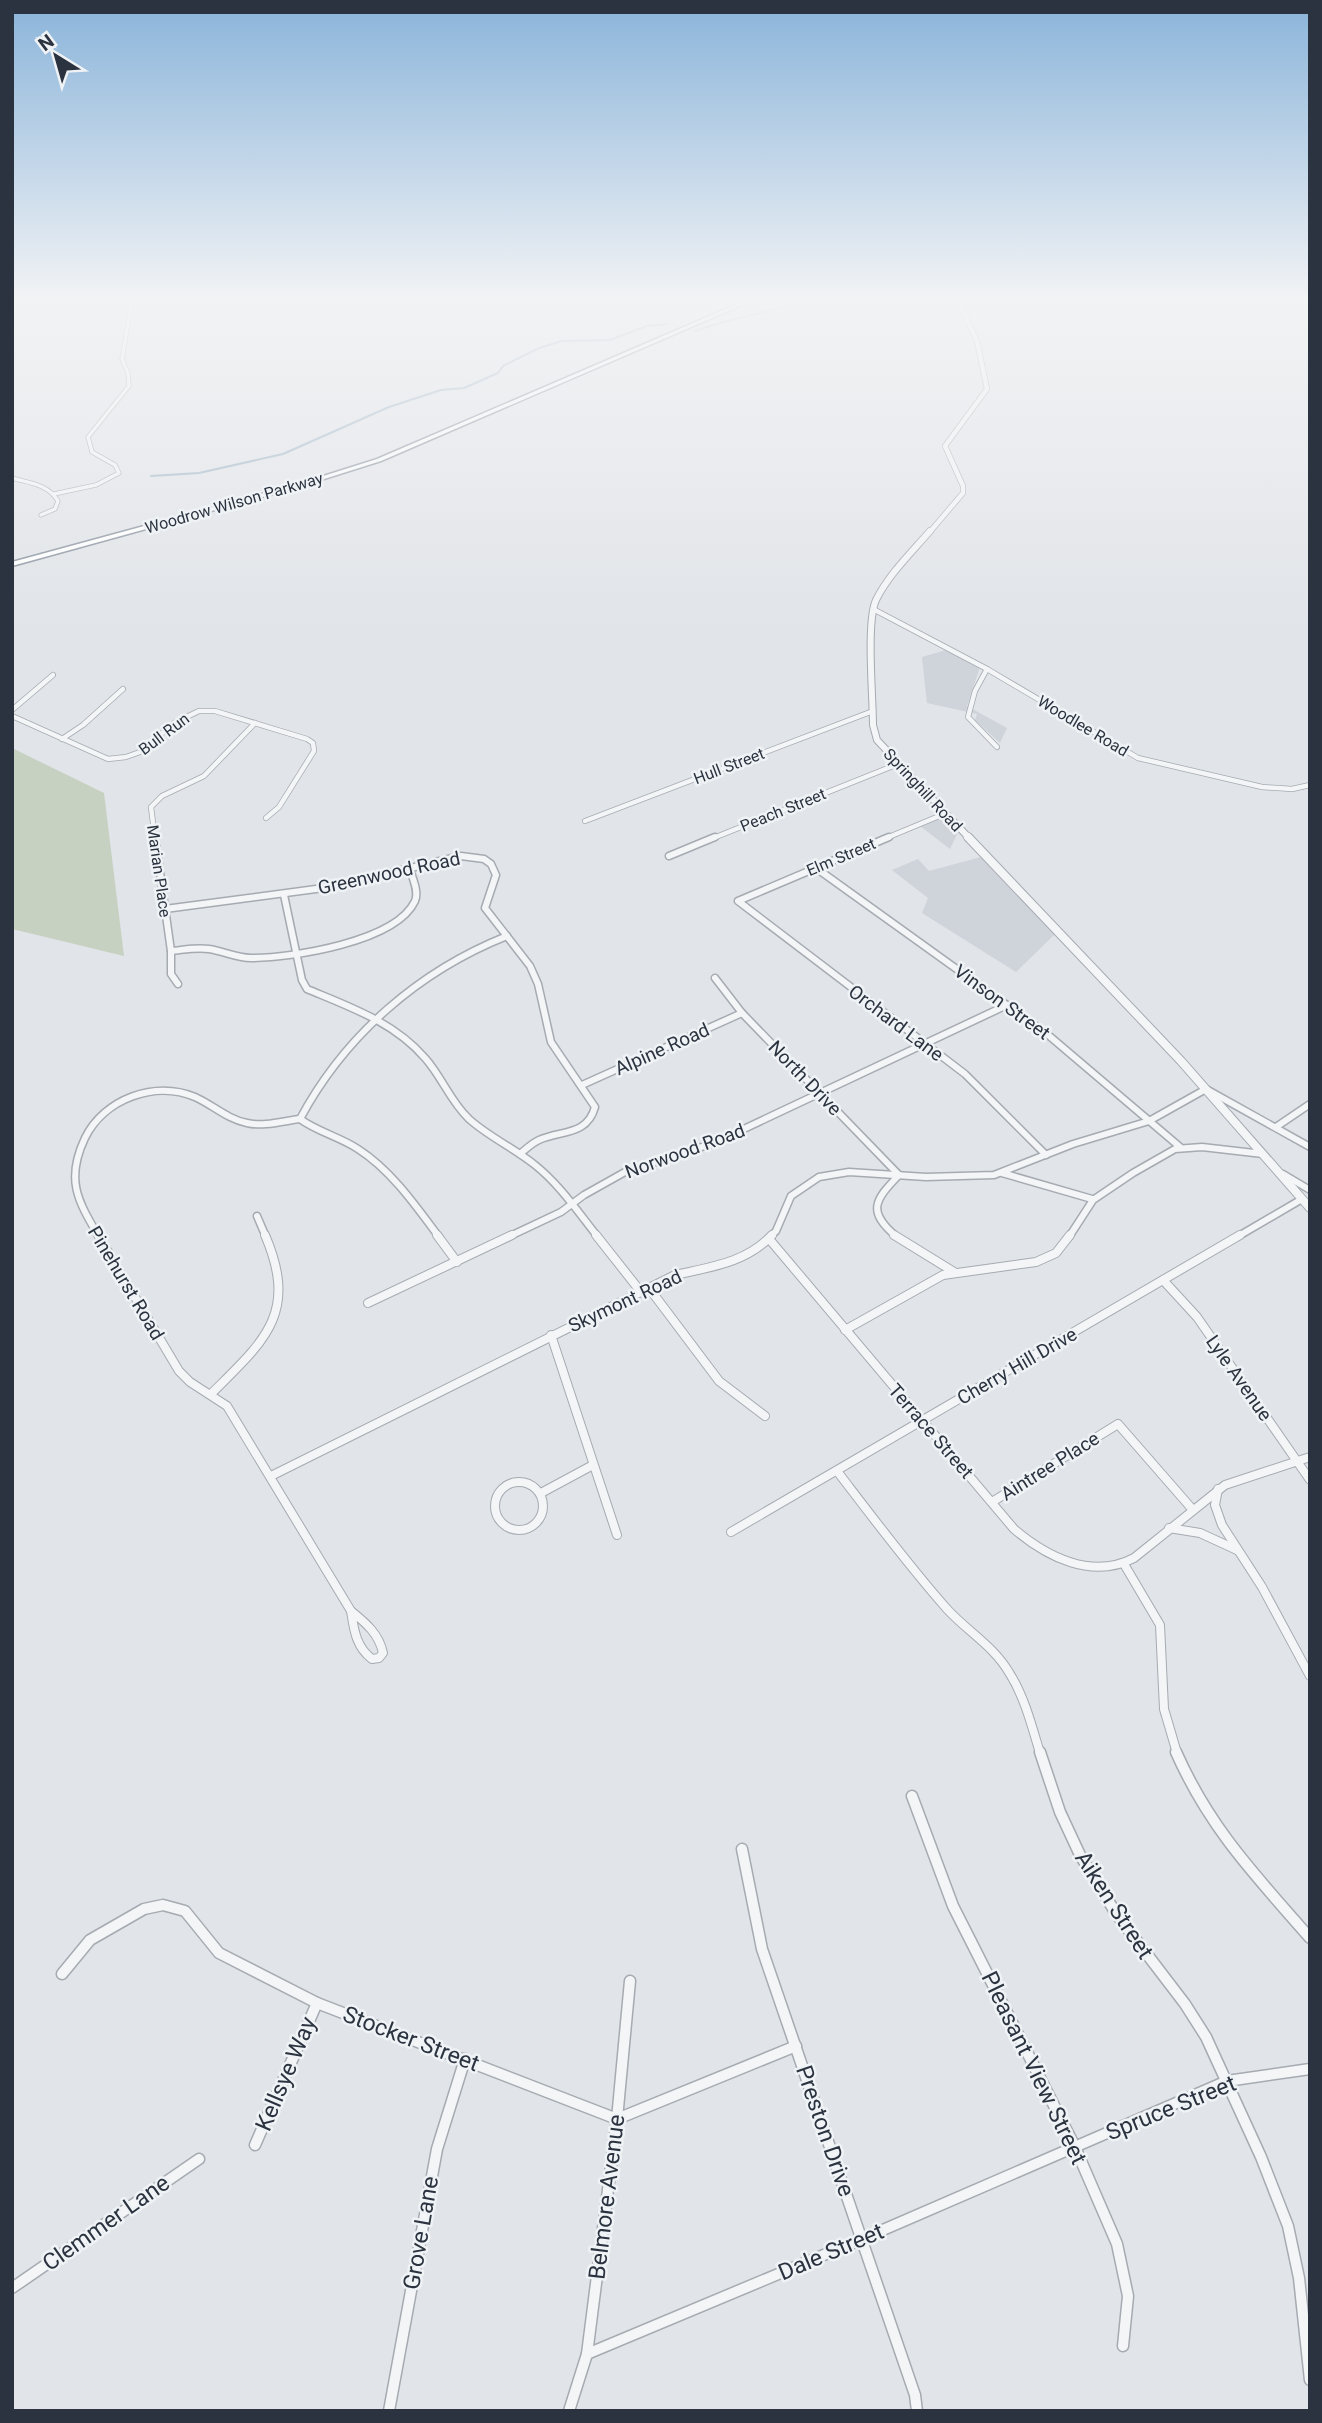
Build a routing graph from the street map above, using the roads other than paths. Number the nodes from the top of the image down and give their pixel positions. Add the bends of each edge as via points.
1 (111, 409) edge
2 (497, 409) edge
3 (975, 409) edge
4 (12, 478) edge
5 (54, 494) junction
6 (41, 515) dead end
7 (12, 564) edge
8 (873, 609) junction
9 (987, 669) junction
10 (53, 675) dead end
11 (123, 689) dead end
12 (12, 710) edge
13 (873, 711) junction
14 (12, 716) edge
15 (254, 723) junction
16 (62, 739) junction
17 (997, 747) dead end
18 (898, 764) junction
19 (1310, 785) edge
20 (944, 814) junction
21 (266, 818) dead end
22 (584, 821) dead end
23 (668, 856) dead end
24 (816, 867) junction
25 (410, 870) junction
26 (284, 895) junction
27 (738, 901) joint
28 (165, 909) junction
29 (507, 936) junction
30 (171, 951) junction
31 (297, 951) junction
32 (715, 978) dead end
33 (178, 984) dead end
34 (1007, 1005) junction
35 (742, 1013) junction
36 (377, 1019) junction
37 (924, 1045) junction
38 (582, 1085) junction
39 (1206, 1089) junction
40 (820, 1095) junction
41 (1310, 1104) edge
42 (300, 1119) junction
43 (1149, 1121) junction
44 (1276, 1127) junction
45 (1180, 1147) junction
46 (1310, 1147) edge
47 (520, 1154) junction
48 (1263, 1154) junction
49 (1046, 1155) junction
50 (1276, 1171) junction
51 (1002, 1173) junction
52 (899, 1175) junction
53 (1310, 1190) edge
54 (1092, 1199) junction
55 (1302, 1199) junction
56 (573, 1205) junction
57 (1310, 1208) edge
58 (257, 1216) dead end
59 (770, 1240) junction
60 (457, 1262) junction
61 (954, 1272) junction
62 (1163, 1280) junction
63 (645, 1290) junction
64 (368, 1303) dead end
65 (845, 1330) junction
66 (551, 1335) junction
67 (211, 1394) junction
68 (765, 1416) dead end
69 (922, 1421) junction
70 (1310, 1457) edge
71 (1297, 1461) junction
72 (593, 1465) junction
73 (836, 1471) junction
74 (271, 1476) junction
75 (1310, 1480) edge
76 (1218, 1489) junction
77 (541, 1493) junction
78 (992, 1502) junction
79 (1193, 1510) junction
80 (1169, 1528) junction
81 (731, 1532) dead end
82 (617, 1535) dead end
83 (1237, 1551) junction
84 (1124, 1564) junction
85 (351, 1611) junction
86 (1310, 1676) edge
87 (912, 1797) dead end
88 (743, 1849) dead end
89 (1310, 1938) edge
90 (62, 1974) dead end
91 (631, 1982) dead end
92 (317, 2003) junction
93 (796, 2046) junction
94 (465, 2059) junction
95 (1310, 2069) edge
96 (1227, 2081) junction
97 (617, 2119) junction
98 (255, 2146) dead end
99 (1075, 2147) junction
100 (199, 2159) dead end
101 (862, 2239) junction
102 (12, 2288) edge
103 (1124, 2346) dead end
104 (587, 2354) junction
105 (1310, 2380) edge
106 (389, 2411) edge
107 (569, 2411) edge
108 (917, 2411) edge

1 - 5 street via 88,437 93,454 115,465 119,473 102,483
2 - 7 highway, Woodrow Wilson Parkway via 379,460
3 - 8 street, Springhill Road via 946,445 963,492 883,586
4 - 5 street
5 - 6 street via 58,501 55,509
8 - 9 street, Woodlee Road
8 - 13 street, Springhill Road
9 - 17 street via 968,717
9 - 19 street, Woodlee Road via 1141,760 1262,788
10 - 12 street
11 - 16 street
13 - 18 street, Springhill Road via 875,736
13 - 22 street, Hull Street
14 - 16 street, Bull Run
15 - 16 street, Bull Run via 210,710 193,712 143,752 117,759 101,758
15 - 21 street, Bull Run via 307,738 314,748 279,807
15 - 28 street, Marian Place via 204,776 151,806
18 - 20 street, Springhill Road
18 - 23 street, Peach Street
20 - 24 street, Elm Street
20 - 39 street, Springhill Road
24 - 27 street, Elm Street
24 - 34 street, Vinson Street
25 - 26 street, Greenwood Road
25 - 29 street, Greenwood Road via 453,856 486,861 496,876 485,897 485,908
25 - 31 street via 417,896 400,919 366,938
26 - 28 street, Greenwood Road
26 - 31 street
27 - 37 street, Orchard Lane
28 - 30 street, Marian Place
29 - 36 street via 442,965
29 - 38 street, Greenwood Road via 535,975 554,1047
30 - 31 street via 203,949 251,958
30 - 33 street, Marian Place via 171,974
31 - 36 street via 302,980 309,991
32 - 35 street, North Drive
34 - 37 street, Norwood Road
34 - 43 street, Vinson Street
35 - 38 street, Alpine Road
35 - 40 street, North Drive
36 - 42 street via 333,1065
36 - 47 street via 419,1050 470,1120
37 - 40 street, Norwood Road
37 - 49 street, Orchard Lane via 970,1078
38 - 47 street, Greenwood Road via 594,1105 590,1121 574,1131 538,1141
39 - 43 street
39 - 44 street
39 - 48 street, Springhill Road
40 - 52 street, North Drive
40 - 56 street, Norwood Road via 703,1147 625,1172
41 - 44 street
42 - 60 street via 370,1158
42 - 67 street, Pinehurst Road via 247,1123 184,1093 147,1092 98,1117 77,1161 74,1186 79,1203 181,1374
43 - 45 street, Vinson Street
43 - 49 street
44 - 46 street
45 - 48 street
45 - 54 street
47 - 56 street
48 - 50 street, Springhill Road
49 - 51 street
50 - 53 street
50 - 55 street, Springhill Road
51 - 52 street
51 - 54 street
52 - 59 street via 844,1172 810,1181 788,1200
52 - 61 street via 877,1202 879,1217 898,1238
54 - 61 street via 1061,1247 1047,1258
55 - 57 street, Springhill Road
55 - 62 street, Cherry Hill Drive
56 - 60 street, Norwood Road
56 - 63 street
58 - 67 street via 281,1279 279,1307 263,1339
59 - 63 street, Skymont Road via 742,1259 682,1273
59 - 65 street, Terrace Street
60 - 64 street, Norwood Road
61 - 65 street
62 - 69 street, Cherry Hill Drive
62 - 71 street, Lyle Avenue via 1197,1317
63 - 66 street, Skymont Road
63 - 68 street via 719,1381
65 - 69 street, Terrace Street
66 - 72 street
66 - 74 street, Skymont Road
67 - 74 street, Pinehurst Road via 227,1406
69 - 73 street, Cherry Hill Drive
69 - 78 street, Terrace Street
70 - 71 street
71 - 75 street, Lyle Avenue
71 - 76 street via 1238,1478
72 - 77 street
72 - 82 street
73 - 81 street, Cherry Hill Drive
73 - 96 street, Aiken Street via 927,1586 1010,1673 1060,1812 1085,1864 1191,2013
74 - 85 street, Pinehurst Road
76 - 79 street
76 - 83 street via 1215,1505
77 - 77 street via 527,1483 508,1485 495,1499 496,1516 511,1528 532,1525 543,1512
78 - 79 street, Aintree Place via 1118,1424
78 - 84 street, Terrace Street via 1024,1539 1054,1558 1098,1568
79 - 80 street
80 - 83 street via 1200,1533
80 - 84 street
83 - 86 street
84 - 89 street via 1160,1625 1164,1709 1190,1785 1228,1844
85 - 85 street, Pinehurst Road via 356,1639 366,1655 379,1658 381,1643 371,1627
87 - 99 street, Pleasant View Street via 956,1913
88 - 93 street, Preston Drive via 762,1948
90 - 92 street, Stocker Street via 90,1940 144,1909 171,1906 185,1911 219,1953
91 - 97 street, Belmore Avenue
92 - 94 street, Stocker Street
92 - 98 street, Kellsye Way
93 - 97 street
93 - 101 street, Preston Drive
94 - 97 street, Stocker Street
94 - 106 street, Grove Lane via 437,2149
95 - 96 street, Spruce Street
96 - 99 street, Spruce Street
96 - 105 street, Aiken Street via 1292,2239
97 - 104 street, Belmore Avenue
99 - 101 street, Dale Street
99 - 103 street, Pleasant View Street via 1123,2266 1128,2306
100 - 102 street, Clemmer Lane
101 - 104 street, Dale Street
101 - 108 street, Preston Drive
104 - 107 street, Belmore Avenue

